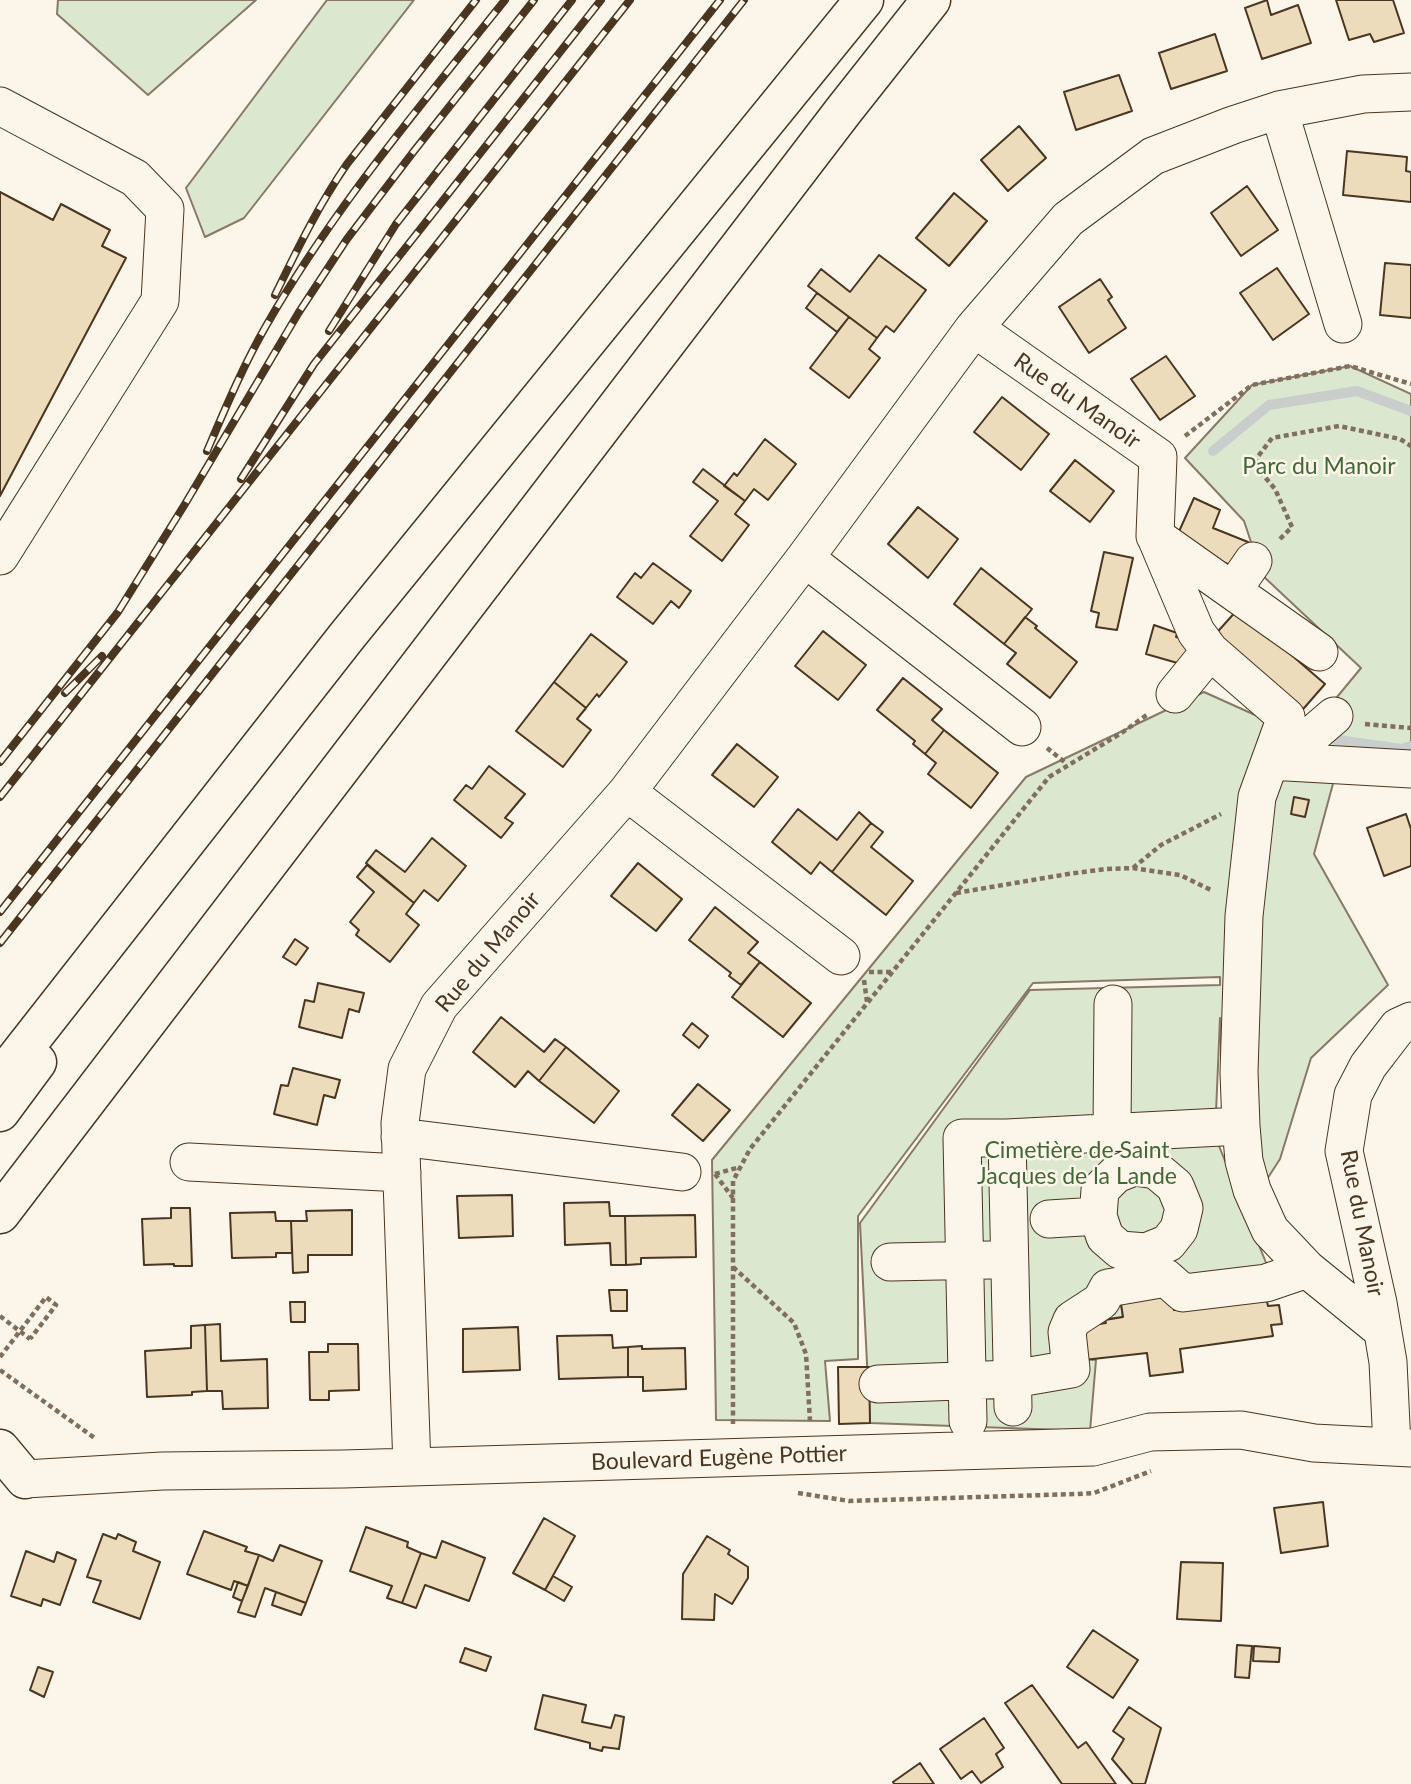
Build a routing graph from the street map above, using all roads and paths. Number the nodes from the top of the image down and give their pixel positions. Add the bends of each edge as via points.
1 (864, 0) edge
2 (931, 0) edge
3 (1411, 92) edge
4 (0, 106) edge
5 (1279, 110) junction
6 (1343, 324) dead end
7 (974, 328) junction
8 (1411, 384) edge
9 (1411, 446) edge
10 (1157, 457) junction
11 (1154, 535) junction
12 (0, 556) edge
13 (805, 558) junction
14 (1253, 566) junction
15 (347, 636) junction
16 (1210, 652) junction
17 (1319, 652) dead end
18 (1175, 694) joint
19 (1334, 716) joint
20 (1023, 727) dead end
21 (1411, 728) edge
22 (1411, 769) edge
23 (1276, 771) junction
24 (626, 792) junction
25 (1133, 868) junction
26 (955, 894) junction
27 (1244, 916) junction
28 (851, 964) joint
29 (892, 972) junction
30 (1113, 1004) dead end
31 (1411, 1021) edge
32 (0, 1079) edge
33 (0, 1112) edge
34 (1241, 1126) junction
35 (1112, 1132) junction
36 (400, 1137) junction
37 (1007, 1138) junction
38 (189, 1162) dead end
39 (402, 1173) junction
40 (699, 1173) joint
41 (734, 1199) junction
42 (0, 1214) edge
43 (1098, 1216) junction
44 (1049, 1219) dead end
45 (965, 1259) junction
46 (1021, 1261) junction
47 (890, 1262) dead end
48 (1148, 1266) junction
49 (733, 1267) junction
50 (1307, 1269) junction
51 (0, 1316) edge
52 (1381, 1329) junction
53 (0, 1357) edge
54 (0, 1370) edge
55 (968, 1381) junction
56 (878, 1384) dead end
57 (1013, 1393) junction
58 (968, 1421) dead end
59 (733, 1425) dead end
60 (811, 1425) dead end
61 (104, 1443) dead end
62 (1401, 1447) edge
63 (0, 1449) edge
64 (412, 1467) junction
65 (8, 1477) edge

1 - 15 highway
2 - 42 highway
3 - 5 street, Rue du Manoir via 1363,94
4 - 12 street via 135,178 165,209 160,301
5 - 6 street
5 - 7 street, Rue du Manoir via 1153,156 1068,219
7 - 10 street, Rue du Manoir
7 - 13 street, Rue du Manoir
8 - 10 path via 1350,366 1252,385
9 - 14 path via 1400,439 1339,426 1272,438 1253,463 1275,489 1292,527
10 - 11 street, Rue du Manoir
11 - 14 street
11 - 16 street via 1196,632
13 - 20 street
13 - 24 street, Rue du Manoir
14 - 17 street
15 - 32 highway
15 - 33 highway
16 - 18 street
16 - 23 street via 1286,717
18 - 26 path via 1049,777
19 - 21 path via 1371,726
19 - 23 street
22 - 23 street
23 - 25 path via 1224,813 1161,845
23 - 27 street via 1257,797
24 - 28 street
24 - 36 street, Rue du Manoir via 439,1006 407,1069
25 - 26 path
25 - 27 path via 1180,875 1221,896
26 - 29 path
27 - 34 street
28 - 29 path
29 - 41 path via 750,1149 733,1181
30 - 35 street
31 - 52 street, Rue du Manoir via 1398,1027 1353,1095 1344,1151
34 - 35 street
34 - 50 street via 1249,1180 1270,1230
35 - 37 street
36 - 39 street, Rue du Manoir
36 - 40 street
37 - 45 street via 962,1138
37 - 46 street
38 - 39 street
39 - 64 street, Rue du Manoir
40 - 41 path
41 - 49 path
43 - 44 street
43 - 48 street via 1105,1237
43 - 48 street via 1100,1190 1116,1174 1134,1167 1156,1170 1175,1186 1184,1208 1179,1229
45 - 46 street
45 - 47 street
45 - 55 street
46 - 57 street
48 - 50 street via 1184,1293 1266,1283
48 - 57 street via 1108,1288 1101,1301 1072,1320 1066,1332 1070,1369
49 - 59 path
49 - 60 path via 793,1323 806,1354
50 - 52 street
51 - 53 path, bridge via 30,1339 57,1305 46,1297
52 - 62 street, Rue du Manoir
54 - 61 path
55 - 56 street
55 - 57 street
55 - 58 street
62 - 64 street, Boulevard Eugène Pottier via 1314,1443 1215,1430 1150,1432 1093,1447
63 - 65 highway
64 - 65 street, Boulevard Eugène Pottier

